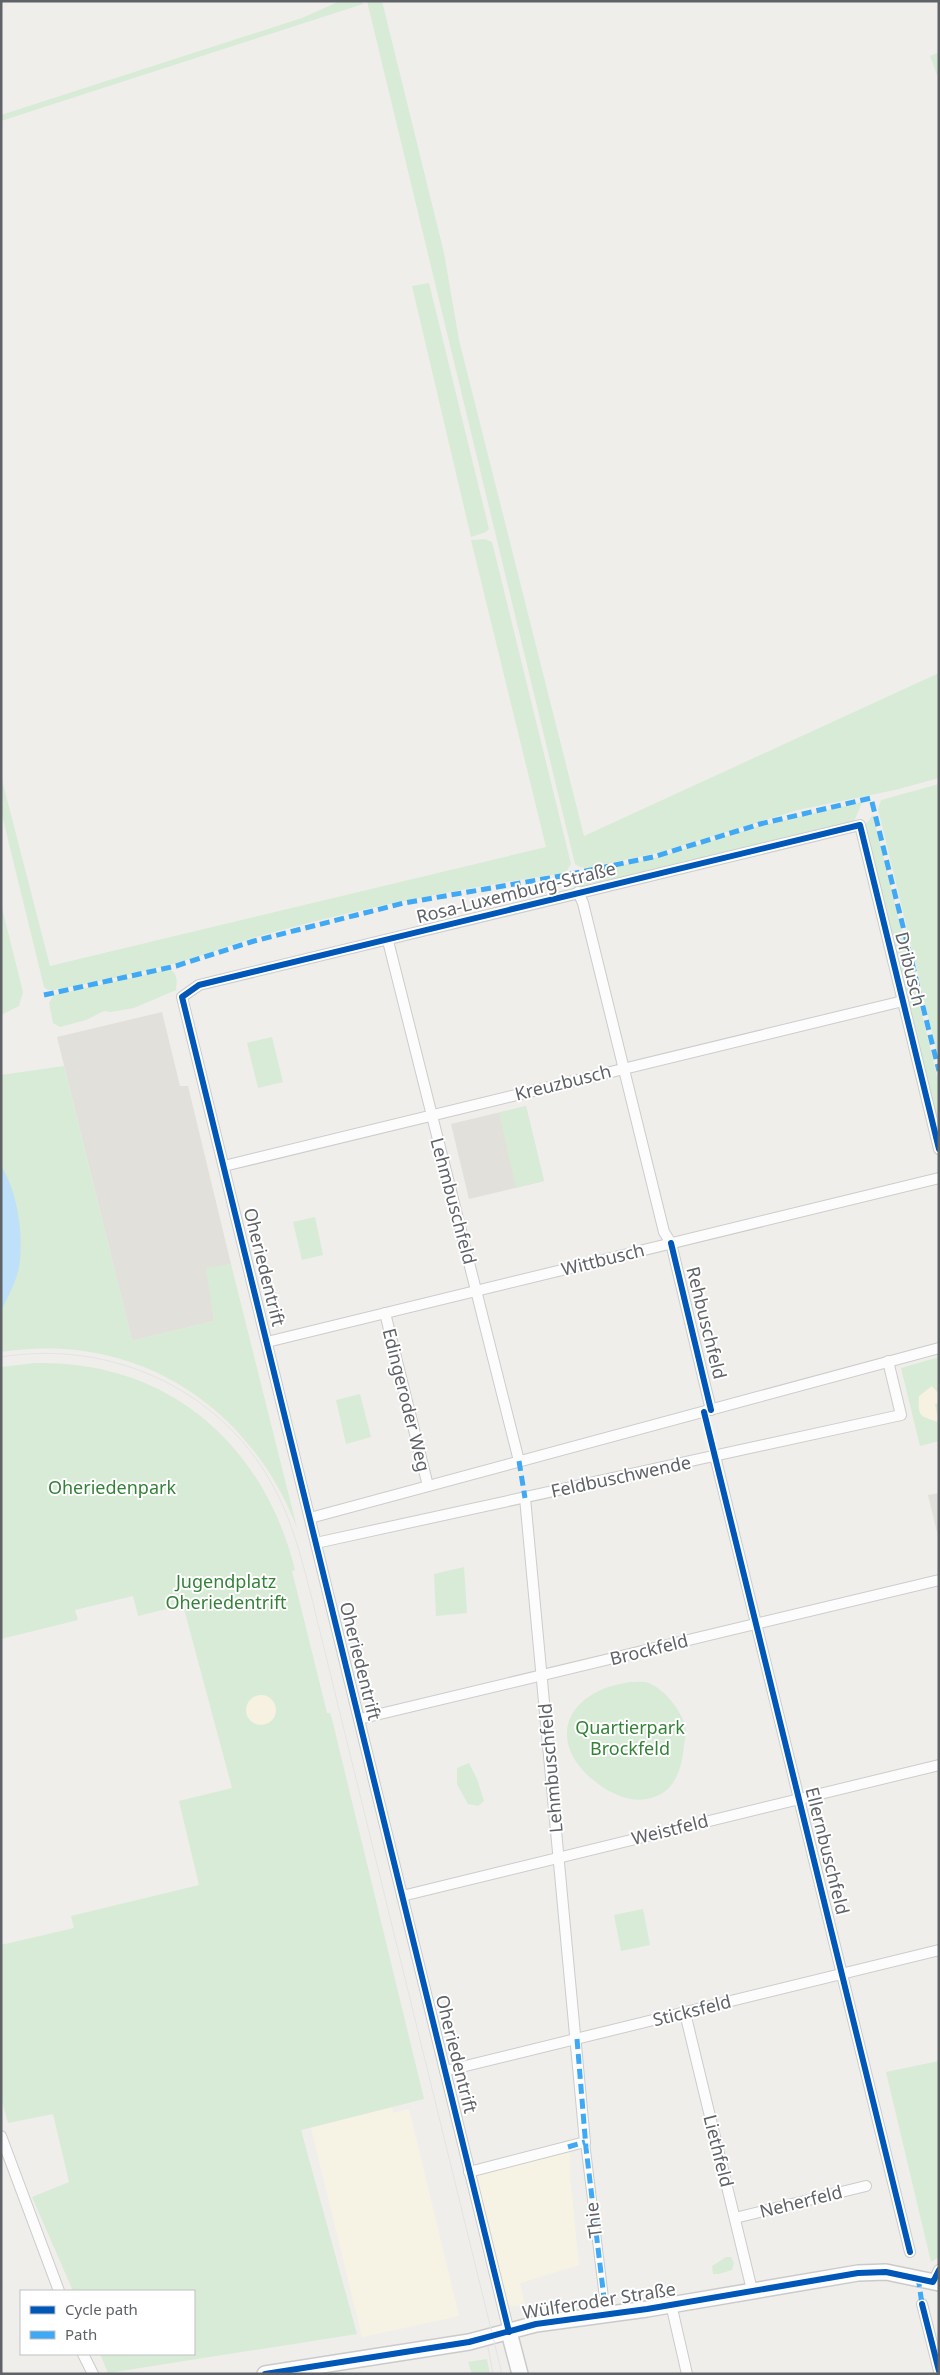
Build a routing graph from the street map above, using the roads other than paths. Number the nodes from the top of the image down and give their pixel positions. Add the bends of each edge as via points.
1 (860, 825) joint
2 (578, 892) junction
3 (388, 941) junction
4 (182, 997) joint
5 (903, 1001) junction
6 (623, 1068) junction
7 (431, 1116) junction
8 (939, 1149) edge
9 (224, 1166) junction
10 (939, 1178) edge
11 (671, 1243) junction
12 (477, 1291) junction
13 (385, 1313) junction
14 (267, 1342) junction
15 (939, 1348) edge
16 (888, 1361) junction
17 (712, 1410) junction
18 (715, 1456) junction
19 (519, 1461) junction
20 (428, 1486) junction
21 (525, 1498) junction
22 (310, 1518) junction
23 (316, 1543) junction
24 (939, 1580) edge
25 (756, 1624) junction
26 (542, 1675) junction
27 (359, 1719) junction
28 (939, 1765) edge
29 (799, 1799) junction
30 (560, 1857) junction
31 (402, 1896) junction
32 (939, 1950) edge
33 (842, 1974) junction
34 (685, 2013) junction
35 (577, 2039) junction
36 (445, 2072) junction
37 (1, 2136) edge
38 (585, 2142) junction
39 (469, 2172) junction
40 (866, 2186) dead end
41 (735, 2218) junction
42 (910, 2252) dead end
43 (937, 2278) edge
44 (59, 2290) edge
45 (752, 2290) junction
46 (604, 2298) dead end
47 (672, 2304) junction
48 (922, 2304) dead end
49 (508, 2332) junction
50 (84, 2355) edge
51 (318, 2370) edge
52 (939, 2371) edge
53 (93, 2374) edge
54 (265, 2374) edge
55 (520, 2374) edge
56 (687, 2374) edge

1 - 2 street, Rosa-Luxemburg-Straße
1 - 5 street, Dribusch
2 - 3 street, Rosa-Luxemburg-Straße
2 - 6 street, Rehbuschfeld
3 - 4 street, Rosa-Luxemburg-Straße via 199,985
3 - 7 street, Lehmbuschfeld
4 - 9 street, Oheriedentrift
5 - 6 street, Kreuzbusch
5 - 8 street, Dribusch
6 - 7 street, Kreuzbusch
6 - 11 street, Rehbuschfeld via 664,1232
7 - 9 street, Kreuzbusch
7 - 12 street, Lehmbuschfeld
9 - 14 street, Oheriedentrift
10 - 11 street, Wittbusch
11 - 12 street, Wittbusch
11 - 17 street, Rehbuschfeld
12 - 13 street, Wittbusch
12 - 19 street, Lehmbuschfeld
13 - 14 street, Wittbusch
13 - 20 street, Edingeroder Weg
14 - 22 street, Oheriedentrift
15 - 16 street
16 - 17 street
16 - 18 street, Feldbuschwende via 901,1415
17 - 19 street
18 - 21 street, Feldbuschwende
18 - 25 street, Ellernbuschfeld
19 - 20 street
20 - 22 street
21 - 23 street, Feldbuschwende
21 - 26 street, Lehmbuschfeld
22 - 23 street, Oheriedentrift
23 - 27 street, Oheriedentrift
24 - 25 street, Brockfeld
25 - 26 street, Brockfeld
25 - 29 street, Ellernbuschfeld
26 - 27 street, Brockfeld
26 - 30 street, Lehmbuschfeld
27 - 31 street, Oheriedentrift
28 - 29 street, Weistfeld
29 - 30 street, Weistfeld
29 - 33 street, Ellernbuschfeld
30 - 31 street, Weistfeld
30 - 35 street, Lehmbuschfeld
31 - 36 street, Oheriedentrift
32 - 33 street, Sticksfeld
33 - 34 street, Sticksfeld
33 - 42 street, Ellernbuschfeld
34 - 35 street, Sticksfeld
34 - 41 street, Liethfeld
35 - 36 street, Sticksfeld
35 - 38 street, Thie
36 - 39 street, Oheriedentrift
37 - 44 street
38 - 39 street
38 - 46 street, Thie
39 - 49 street, Oheriedentrift
40 - 41 street, Neherfeld
41 - 45 street, Liethfeld
43 - 45 main road, Wülferoder Straße via 886,2272 858,2273
45 - 47 main road, Wülferoder Straße
47 - 49 main road, Wülferoder Straße via 536,2324
47 - 56 street
48 - 52 street
49 - 51 main road, Wülferoder Straße
49 - 55 main road
50 - 53 street
51 - 54 main road, Wülferoder Straße

